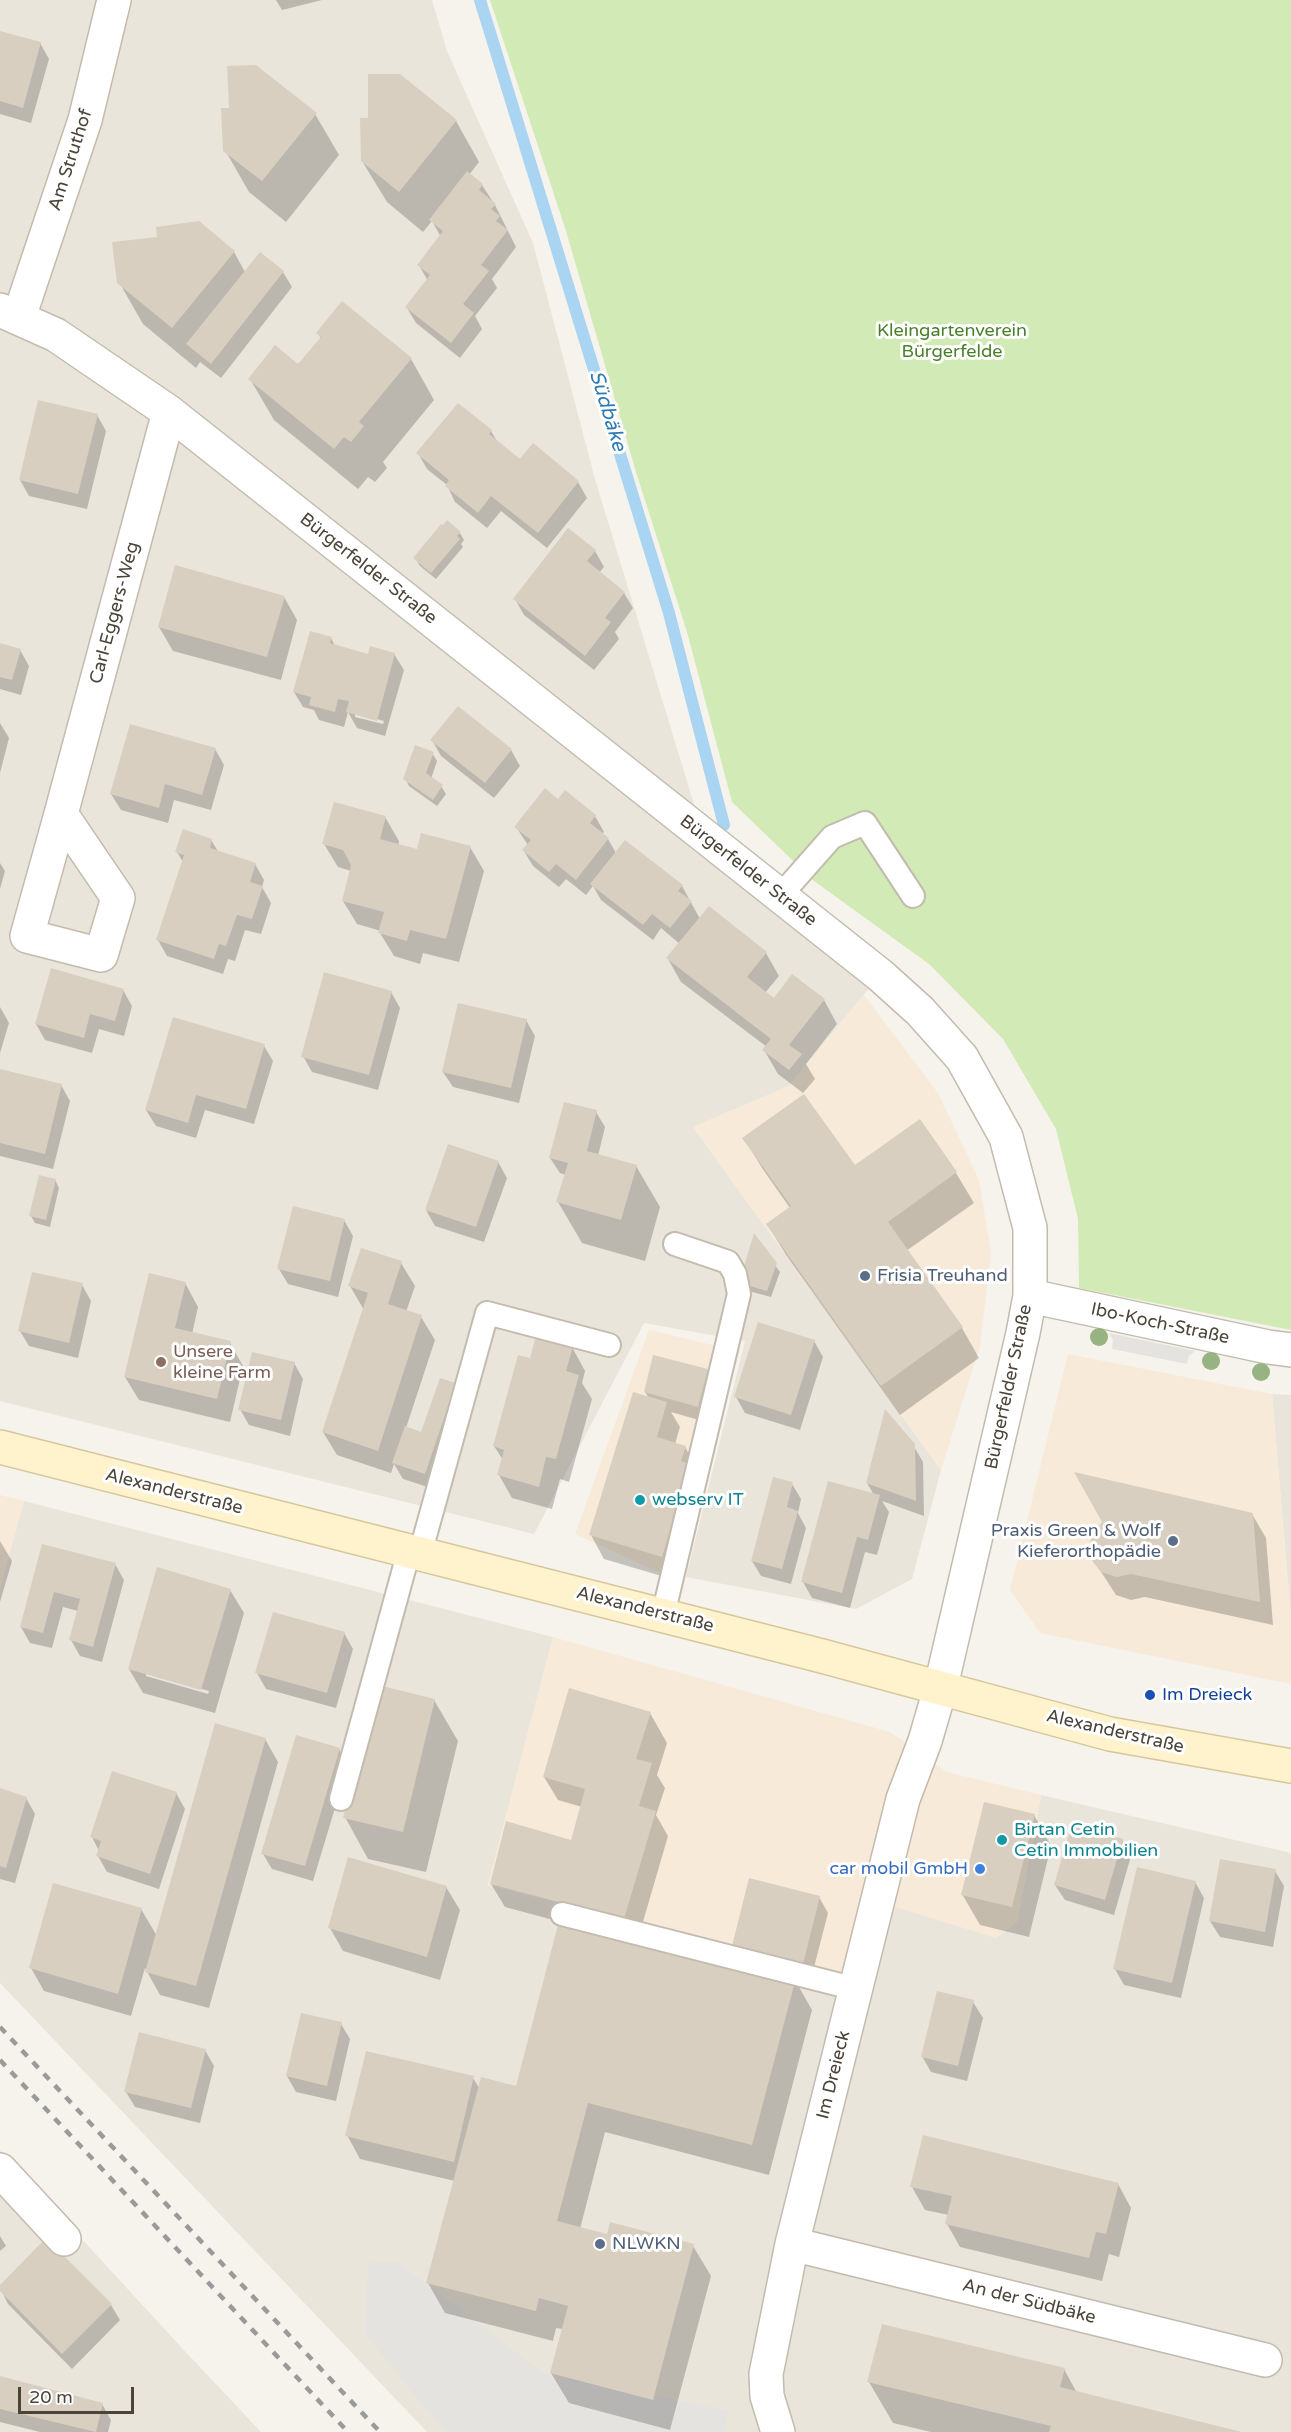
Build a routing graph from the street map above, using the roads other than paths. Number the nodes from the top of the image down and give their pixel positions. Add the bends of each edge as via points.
1 (114, 0) edge
2 (10, 313) edge
3 (169, 412) junction
4 (61, 814) dead end
5 (780, 896) junction
6 (913, 896) dead end
7 (675, 1244) dead end
8 (1030, 1296) junction
9 (609, 1345) dead end
10 (1291, 1350) edge
11 (0, 1447) edge
12 (415, 1552) junction
13 (663, 1615) junction
14 (941, 1686) junction
15 (1291, 1766) edge
16 (341, 1799) dead end
17 (562, 1914) dead end
18 (856, 1989) junction
19 (0, 2170) edge
20 (64, 2239) dead end
21 (792, 2244) junction
22 (1265, 2360) dead end
23 (778, 2432) edge

1 - 2 street, Am Struthof via 85,120
2 - 3 street, Bürgerfelder Straße via 56,335
3 - 4 street, Carl-Eggers-Weg
3 - 5 street, Bürgerfelder Straße
5 - 6 lane via 832,837 865,823
5 - 8 street, Bürgerfelder Straße via 880,975 920,1011 962,1058 1005,1137 1030,1228
7 - 13 lane via 728,1262 740,1294
8 - 10 street, Ibo-Koch-Straße
8 - 14 street, Bürgerfelder Straße
9 - 12 lane via 487,1313
11 - 12 main road, Alexanderstraße
12 - 13 main road, Alexanderstraße
12 - 16 lane
13 - 14 main road, Alexanderstraße
14 - 15 main road, Alexanderstraße via 1110,1734
14 - 18 street, Im Dreieck via 903,1799
17 - 18 lane
18 - 21 street, Im Dreieck
19 - 20 street
21 - 22 street, An der Südbäke
21 - 23 street, Im Dreieck via 766,2374 767,2396

